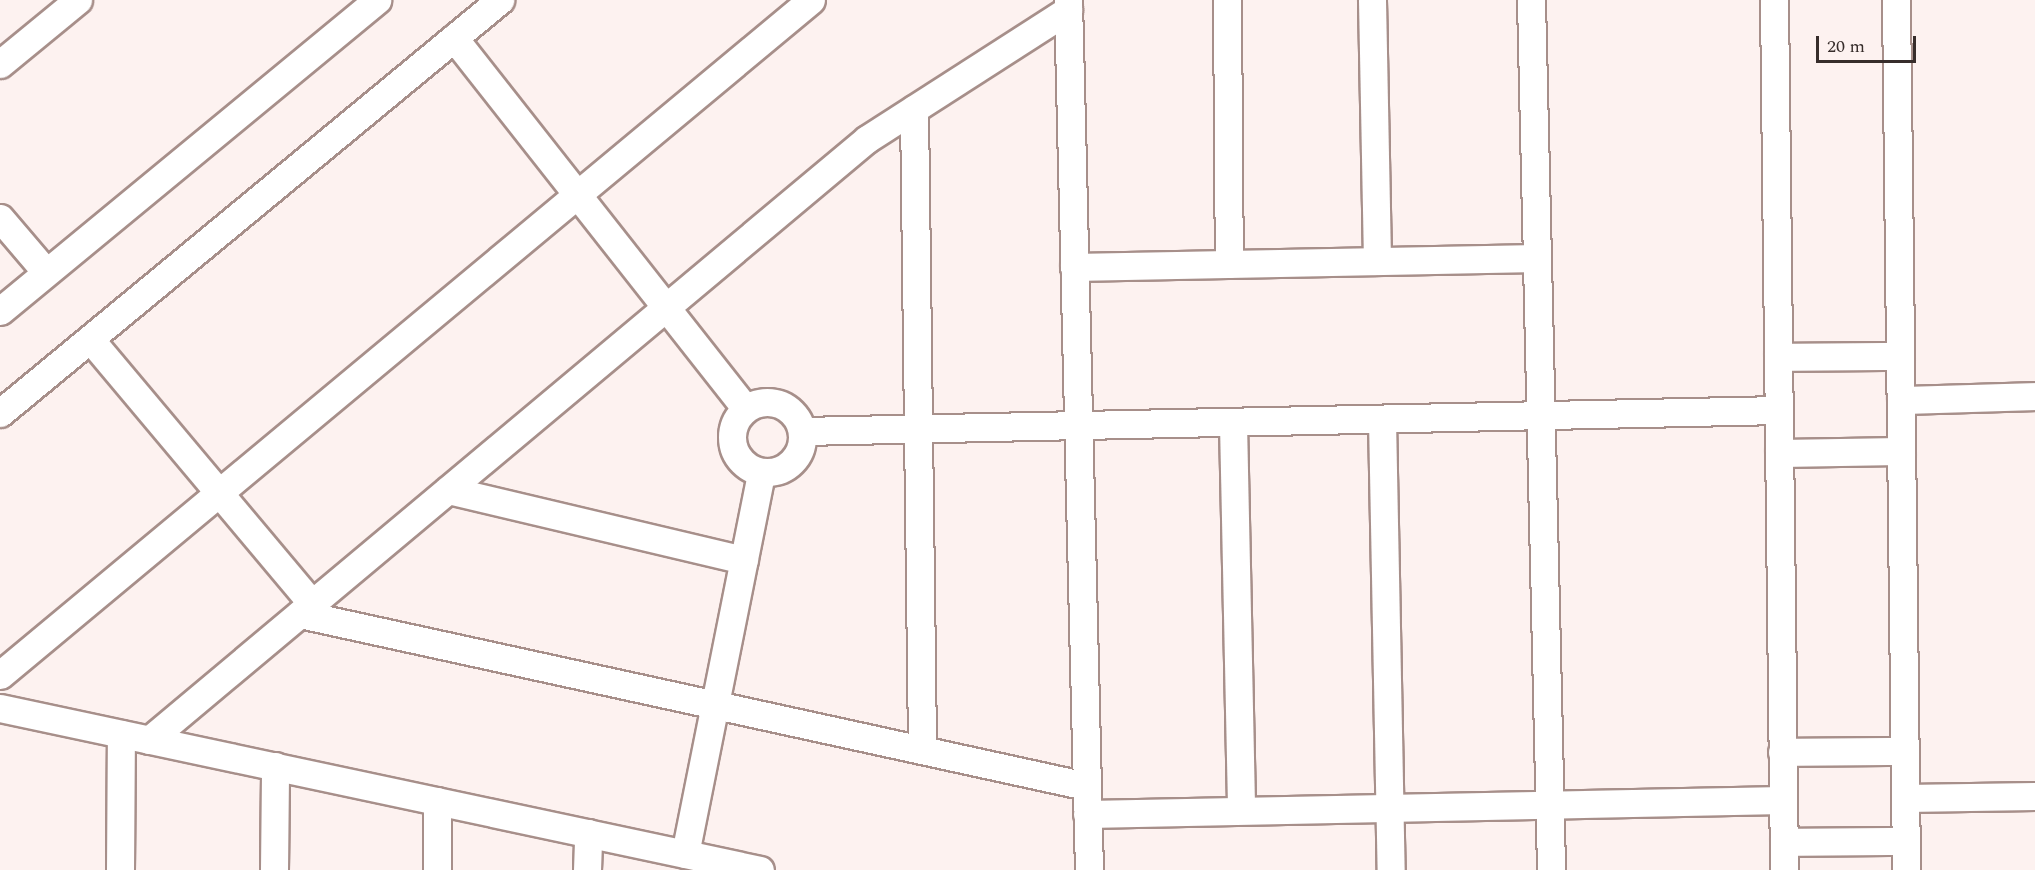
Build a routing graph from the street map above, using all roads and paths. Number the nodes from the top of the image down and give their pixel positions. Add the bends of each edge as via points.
1 (78, 0) edge
2 (377, 0) edge
3 (500, 0) edge
4 (811, 0) edge
5 (1227, 0) edge
6 (1372, 0) edge
7 (1531, 0) edge
8 (1774, 0) edge
9 (1896, 0) edge
10 (1068, 5) edge
11 (454, 38) junction
12 (0, 64) edge
13 (914, 109) junction
14 (577, 195) junction
15 (0, 218) edge
16 (1537, 258) junction
17 (1377, 261) junction
18 (1229, 264) junction
19 (1074, 267) junction
20 (46, 272) junction
21 (666, 307) junction
22 (0, 310) edge
23 (90, 339) junction
24 (1900, 356) junction
25 (1778, 357) junction
26 (2035, 396) edge
27 (1900, 400) junction
28 (745, 408) junction
29 (1779, 410) junction
30 (0, 413) edge
31 (1540, 416) junction
32 (1382, 419) junction
33 (1233, 423) junction
34 (1078, 426) junction
35 (918, 429) junction
36 (802, 431) junction
37 (1901, 451) junction
38 (1779, 453) junction
39 (761, 472) junction
40 (448, 490) junction
41 (219, 493) junction
42 (744, 560) junction
43 (306, 609) junction
44 (0, 675) edge
45 (714, 705) junction
46 (0, 708) edge
47 (121, 734) junction
48 (149, 740) junction
49 (922, 750) junction
50 (1904, 751) junction
51 (1782, 752) junction
52 (275, 766) junction
53 (1086, 786) junction
54 (2035, 796) edge
55 (1905, 798) junction
56 (1783, 800) junction
57 (437, 801) junction
58 (1549, 805) junction
59 (1389, 807) junction
60 (1241, 810) junction
61 (1087, 814) junction
62 (588, 833) junction
63 (1905, 841) junction
64 (1784, 842) junction
65 (684, 854) junction
66 (749, 869) edge
67 (120, 870) edge
68 (274, 870) edge
69 (437, 870) edge
70 (587, 870) edge
71 (1089, 870) edge
72 (1390, 870) edge
73 (1551, 870) edge
74 (1784, 870) edge
75 (1906, 870) edge

1 - 12 street
2 - 20 street
3 - 11 street
4 - 14 street
5 - 18 street
6 - 17 street
7 - 16 street
8 - 25 street
9 - 24 street
10 - 13 street
10 - 19 street
11 - 14 street
11 - 23 street
13 - 21 street via 867,139
13 - 35 street
14 - 21 street
14 - 41 street
15 - 20 street
16 - 17 street
16 - 31 street
17 - 18 street
18 - 19 street
19 - 34 street
20 - 22 street
21 - 28 street
21 - 40 street
23 - 30 street
23 - 41 street
24 - 25 street
24 - 27 street
25 - 29 street
26 - 27 street
27 - 37 street
28 - 36 street via 756,403 780,404 798,419
28 - 39 street via 736,418 732,441 743,463
29 - 31 street
29 - 38 street
31 - 32 street
31 - 58 street
32 - 33 street
32 - 59 street
33 - 34 street
33 - 60 street
34 - 35 street
34 - 53 street
35 - 36 street
35 - 49 street
36 - 39 street via 802,444 790,465
37 - 38 street
37 - 50 street
38 - 51 street
39 - 42 street
40 - 42 street
40 - 43 street
41 - 43 street
41 - 44 street
42 - 45 street
43 - 45 street
43 - 48 street
45 - 49 street
45 - 65 street
46 - 47 street
47 - 48 street
47 - 67 street
48 - 52 street
49 - 53 street
50 - 51 street
50 - 55 street
51 - 56 street
52 - 57 street
52 - 68 street
53 - 61 street
54 - 55 street
55 - 63 street
56 - 58 street
56 - 64 street
57 - 62 street
57 - 69 street
58 - 59 street
58 - 73 street
59 - 60 street
59 - 72 street
60 - 61 street
61 - 71 street
62 - 65 street
62 - 70 street
63 - 64 street
63 - 75 street
64 - 74 street
65 - 66 street

